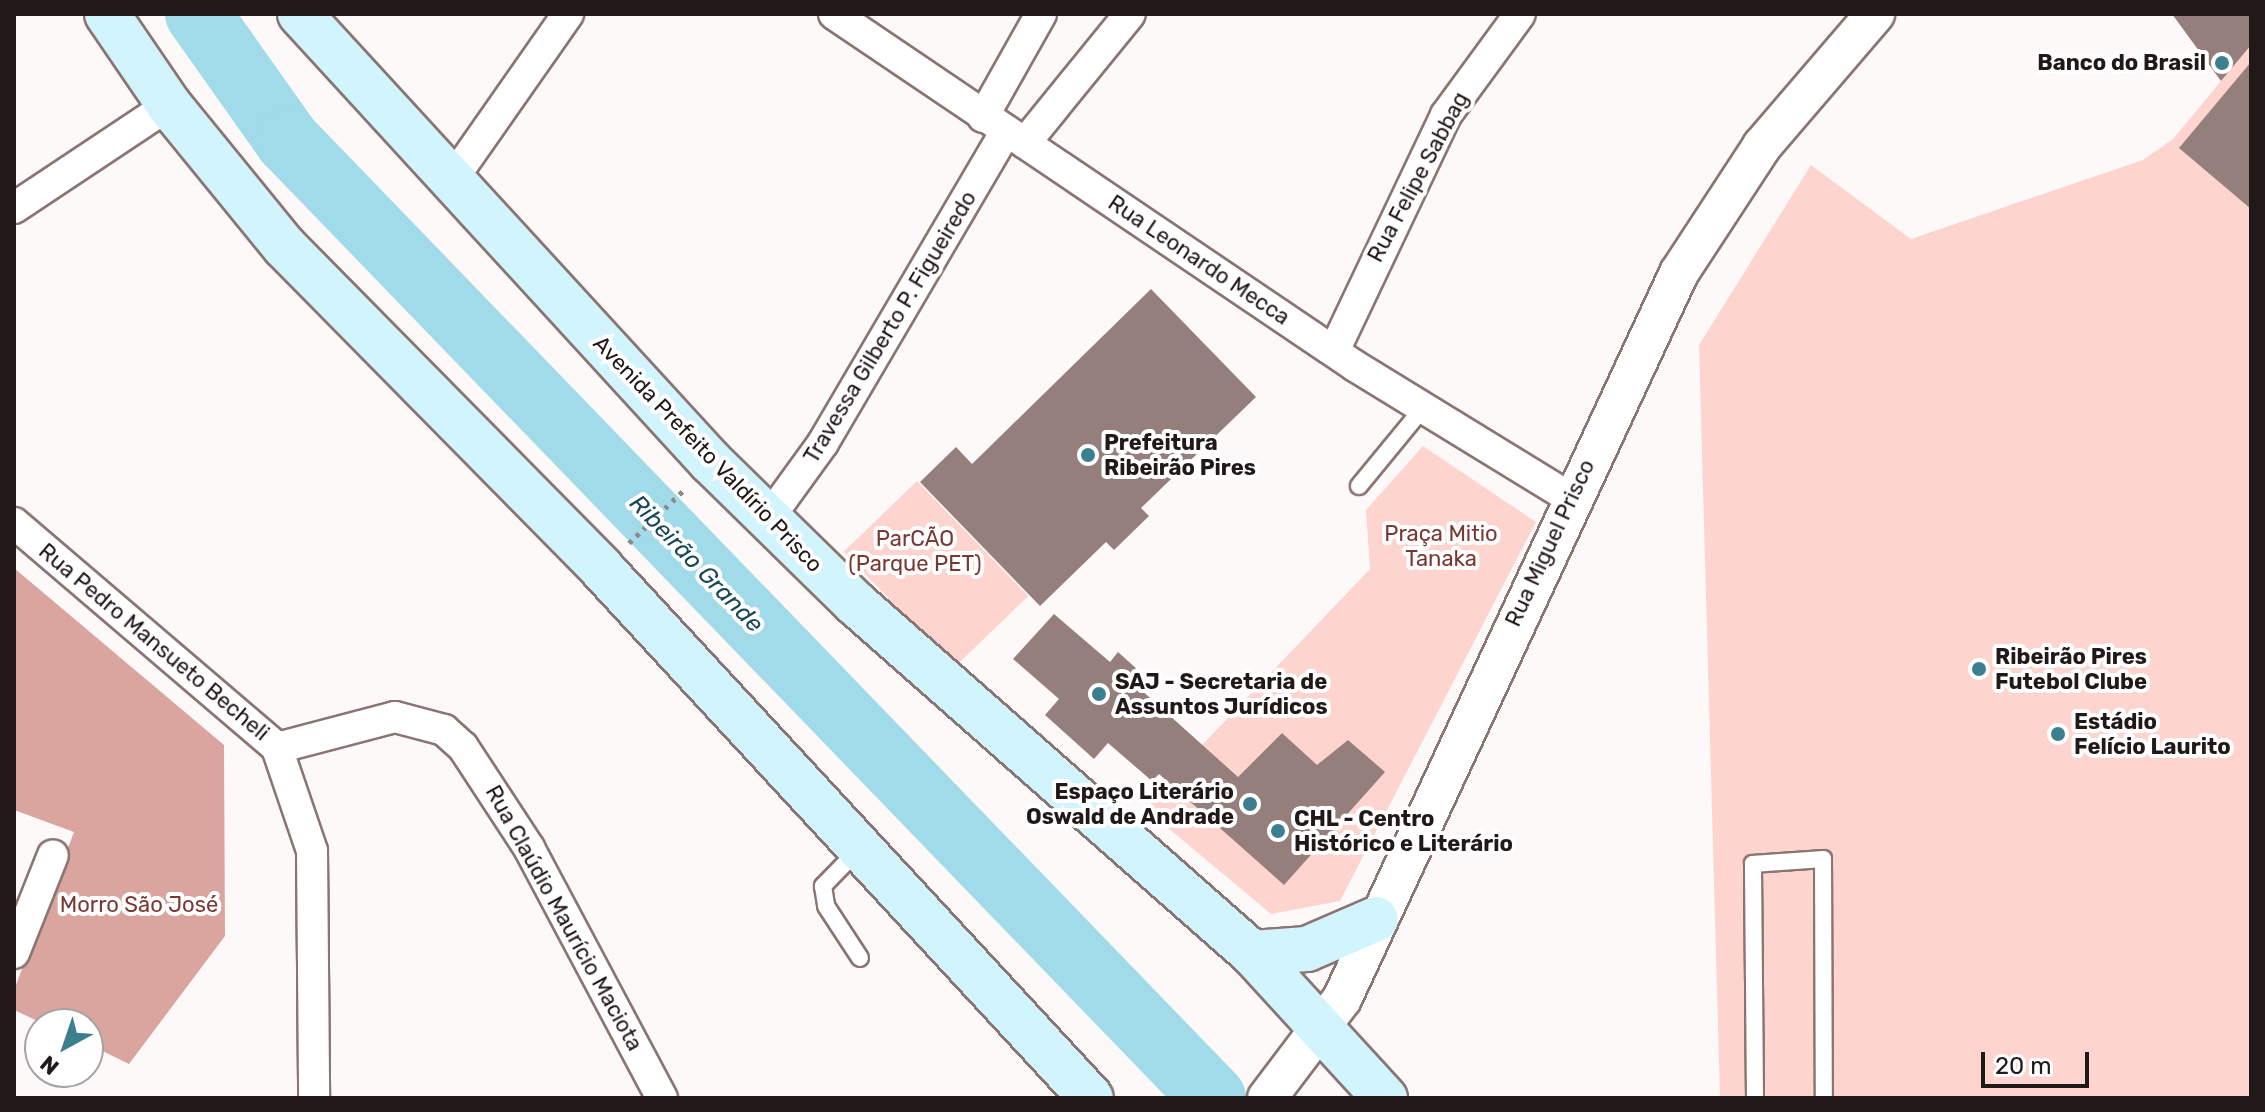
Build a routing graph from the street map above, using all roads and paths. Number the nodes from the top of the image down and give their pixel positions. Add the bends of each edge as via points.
1 (107, 14) edge
2 (300, 14) edge
3 (568, 14) edge
4 (834, 14) edge
5 (1041, 14) edge
6 (1130, 14) edge
7 (1520, 14) edge
8 (1875, 14) edge
9 (169, 105) junction
10 (1005, 130) junction
11 (449, 184) junction
12 (14, 208) edge
13 (1334, 351) junction
14 (1423, 408) junction
15 (1359, 486) dead end
16 (683, 491) dead end
17 (1570, 498) junction
18 (768, 519) junction
19 (14, 523) edge
20 (623, 549) dead end
21 (277, 748) junction
22 (860, 848) junction
23 (53, 855) dead end
24 (1376, 919) junction
25 (14, 953) edge
26 (1252, 953) junction
27 (860, 958) dead end
28 (1323, 1030) junction
29 (1272, 1093) edge
30 (314, 1098) edge
31 (662, 1098) edge
32 (1091, 1098) edge
33 (1385, 1098) edge
34 (1755, 1098) edge
35 (1824, 1098) edge

1 - 9 main road
2 - 11 main road, Avenida Prefeito Valdírio Prisco
3 - 11 street
4 - 10 street, Rua Leonardo Mecca
5 - 10 street
6 - 10 street
7 - 13 street, Rua Felipe Sabbag via 1446,115
8 - 17 street, Rua Miguel Prisco via 1718,206
9 - 12 street
9 - 22 main road via 284,246 602,569
10 - 13 street, Rua Leonardo Mecca
10 - 18 street, Travessa Gilberto P. Figueiredo via 823,443
11 - 18 main road, Avenida Prefeito Valdírio Prisco
13 - 14 street, Rua Leonardo Mecca
14 - 15 lane
14 - 17 street, Rua Leonardo Mecca
16 - 20 path
17 - 24 street, Rua Miguel Prisco
18 - 26 main road, Avenida Prefeito Valdírio Prisco
19 - 21 street, Rua Pedro Mansueto Becheli
21 - 30 street, Rua Pedro Mansueto Becheli via 312,851
21 - 31 street, Rua Claúdio Maurício Maciota via 395,717 444,730 463,747 529,848
22 - 27 lane via 823,886 826,906
22 - 32 main road
23 - 25 street
24 - 26 main road via 1307,949
24 - 28 street, Rua Miguel Prisco
26 - 28 main road, Avenida Prefeito Valdírio Prisco
28 - 29 street, Rua Miguel Prisco
28 - 33 main road, Avenida Prefeito Valdírio Prisco
34 - 35 lane via 1753,864 1823,859

